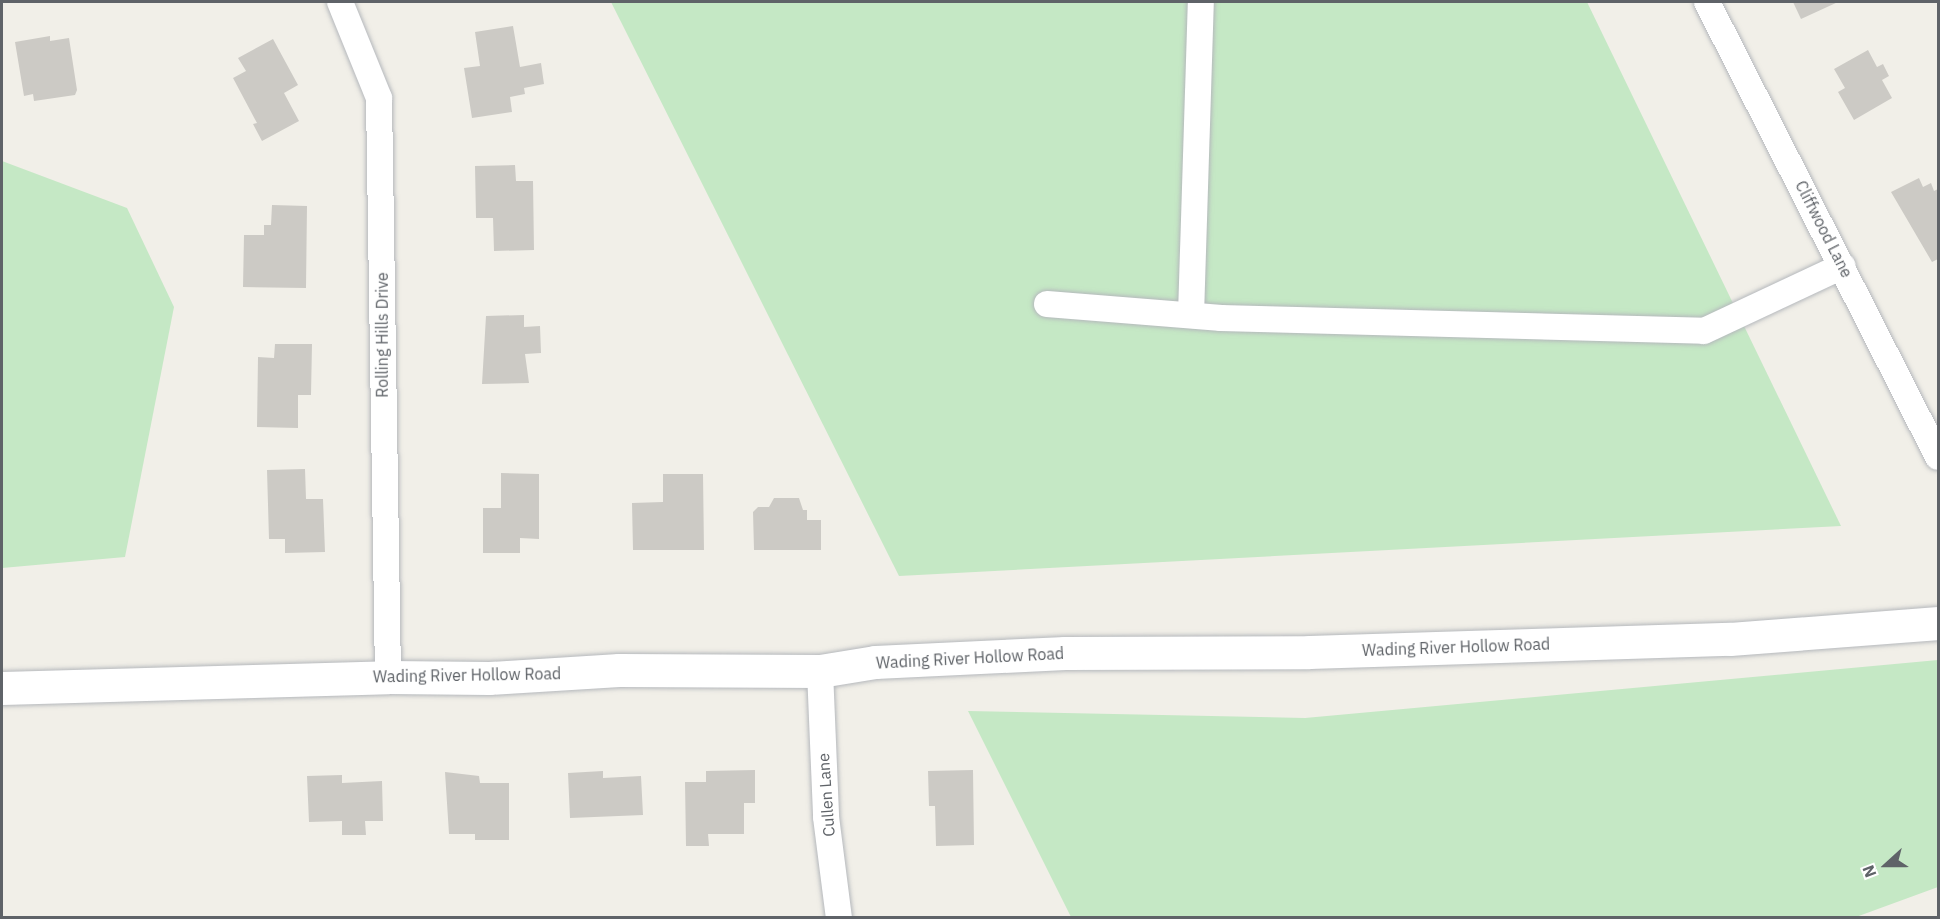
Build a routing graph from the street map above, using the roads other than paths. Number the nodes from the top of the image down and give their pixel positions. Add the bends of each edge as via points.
1 (340, 2) edge
2 (1201, 2) edge
3 (1707, 2) edge
4 (1844, 266) junction
5 (1047, 304) dead end
6 (1191, 315) junction
7 (1938, 457) edge
8 (1938, 623) edge
9 (820, 671) junction
10 (388, 677) junction
11 (2, 688) edge
12 (839, 918) edge

1 - 10 street, Rolling Hills Drive via 379,98
2 - 6 street
3 - 4 street, Cliffwood Lane
4 - 6 street via 1704,331
4 - 7 street, Cliffwood Lane
5 - 6 street
8 - 9 street, Wading River Hollow Road via 1730,639 1309,652 1065,652 876,662
9 - 10 street, Wading River Hollow Road via 619,670 489,678
9 - 12 street, Cullen Lane via 826,817
10 - 11 street, Wading River Hollow Road

